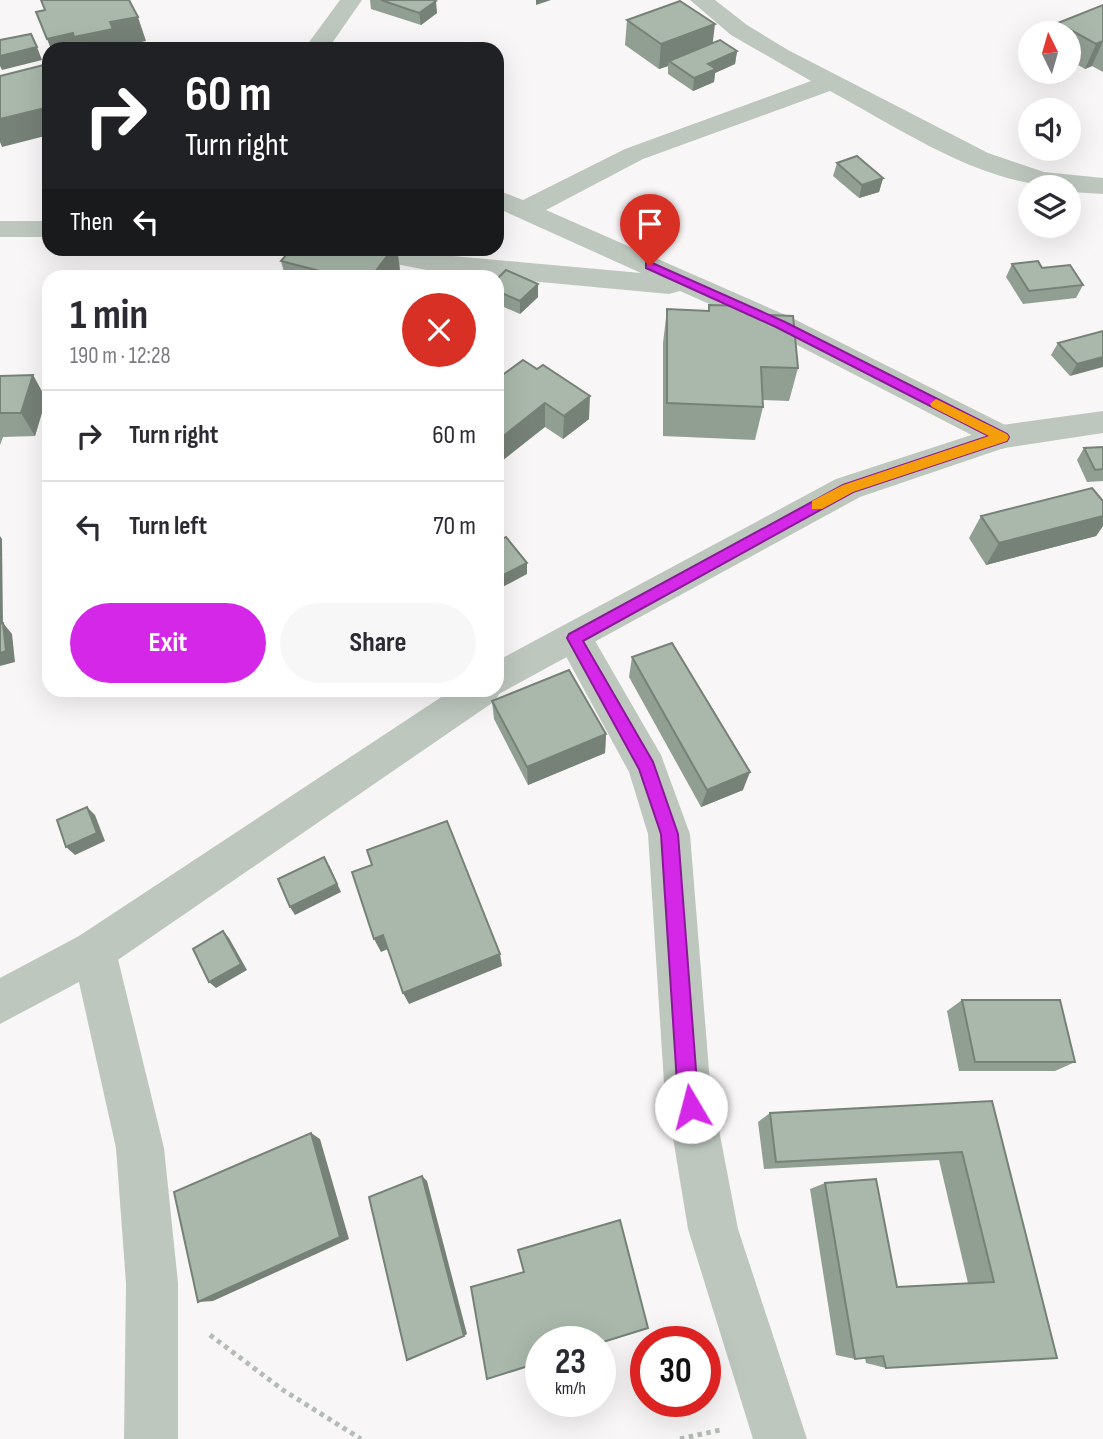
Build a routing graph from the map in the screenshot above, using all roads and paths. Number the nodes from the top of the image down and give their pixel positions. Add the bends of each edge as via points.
1 (351, 0) edge
2 (701, 0) edge
3 (321, 42) edge
4 (829, 83) junction
5 (1103, 186) edge
6 (504, 201) edge
7 (524, 210) junction
8 (0, 229) edge
9 (42, 229) edge
10 (398, 256) edge
11 (700, 288) junction
12 (1103, 422) edge
13 (1002, 437) junction
14 (574, 638) junction
15 (504, 675) edge
16 (472, 697) edge
17 (94, 951) junction
18 (0, 1002) edge
19 (152, 1283) junction
20 (151, 1439) edge
21 (361, 1439) edge
22 (780, 1439) edge

1 - 3 street
2 - 4 street via 774,54
4 - 5 street via 996,164 1064,185
4 - 7 street via 634,154
6 - 7 street
7 - 11 street
8 - 9 street
10 - 11 street
11 - 13 street
12 - 13 street
13 - 14 street via 848,488
14 - 15 street
14 - 22 street via 647,767 669,834 687,1083 713,1229
16 - 17 street
17 - 18 street
17 - 19 street via 140,1148
19 - 20 street
19 - 21 path via 232,1354

